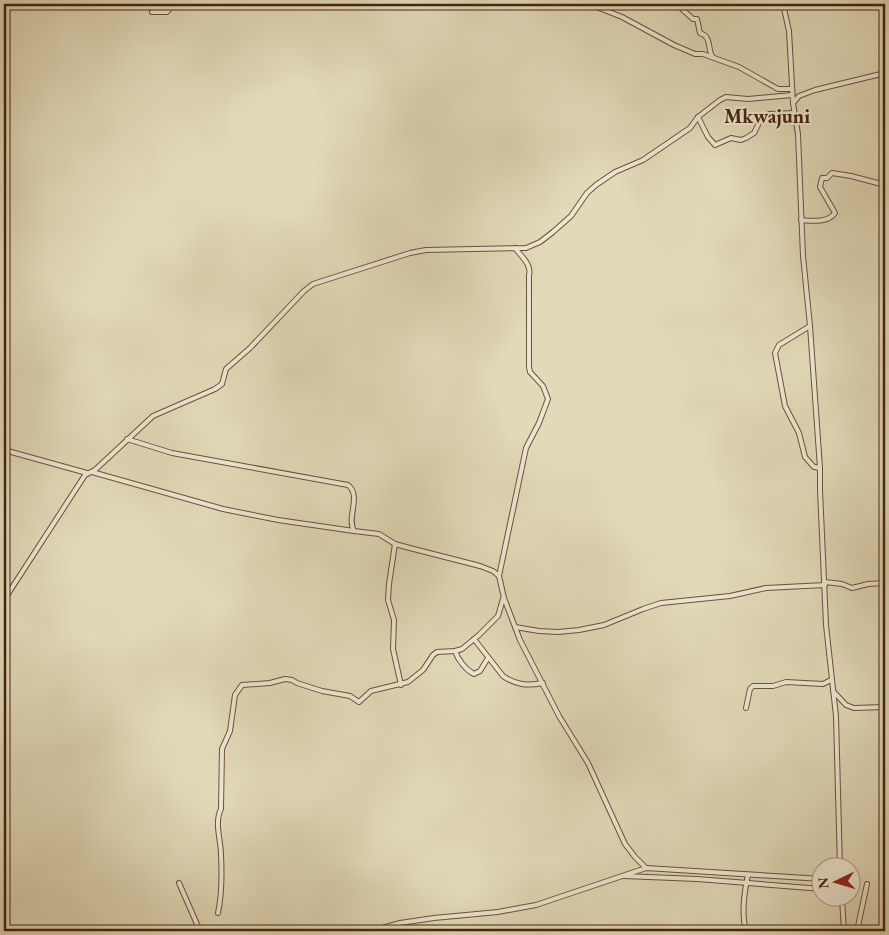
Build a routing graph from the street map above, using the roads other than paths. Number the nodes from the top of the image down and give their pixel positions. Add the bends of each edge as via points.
1 (171, 4) edge
2 (590, 4) edge
3 (682, 4) edge
4 (784, 4) edge
5 (152, 12) dead end
6 (714, 58) junction
7 (885, 73) edge
8 (792, 90) junction
9 (792, 95) junction
10 (793, 103) junction
11 (794, 113) junction
12 (698, 117) junction
13 (885, 185) edge
14 (801, 220) junction
15 (515, 248) junction
16 (810, 326) junction
17 (128, 439) junction
18 (4, 450) edge
19 (820, 468) junction
20 (90, 473) junction
21 (354, 531) junction
22 (395, 544) junction
23 (499, 576) junction
24 (825, 584) junction
25 (885, 584) edge
26 (504, 598) junction
27 (4, 600) edge
28 (515, 627) junction
29 (474, 639) junction
30 (455, 651) junction
31 (488, 658) junction
32 (831, 680) junction
33 (543, 683) junction
34 (401, 685) junction
35 (832, 691) junction
36 (885, 707) edge
37 (746, 708) dead end
38 (840, 858) edge
39 (646, 868) junction
40 (748, 875) junction
41 (622, 876) junction
42 (812, 878) edge
43 (179, 882) dead end
44 (746, 884) junction
45 (867, 884) dead end
46 (812, 888) edge
47 (842, 908) edge
48 (218, 913) dead end
49 (200, 931) edge
50 (372, 931) edge
51 (746, 931) edge
52 (844, 931) edge
53 (857, 931) edge

1 - 5 street via 166,12
2 - 6 street via 694,54
3 - 6 street via 682,9 697,19 700,33 706,35
4 - 8 street
6 - 8 street via 750,72 778,90
7 - 10 street via 816,90 799,96
8 - 9 street
9 - 10 street
9 - 12 street via 748,100 726,97
10 - 11 street
11 - 12 street via 770,114 746,138 731,138 715,145
11 - 14 street via 798,134
12 - 15 street via 690,128 643,160 596,184 570,216 540,242 526,248
13 - 14 street via 832,173 822,178 820,187 835,213 825,220
14 - 16 street
15 - 17 street via 426,250 313,284 226,369 222,384 152,416
15 - 23 street via 531,272 530,372 543,386 548,399 540,423 526,448
16 - 19 street
16 - 19 street via 779,345 775,353 785,406 799,432 804,457 814,467
17 - 20 street
17 - 21 street via 172,453 348,485 354,492 351,522
18 - 20 street
19 - 24 street
20 - 21 street via 223,509
20 - 27 street via 79,483
21 - 22 street via 379,534
22 - 23 street via 480,566
22 - 34 street via 388,600 394,620 393,648
23 - 26 street
24 - 25 street via 852,588
24 - 28 street via 766,588 730,596 661,603 604,625 579,630 558,632
24 - 32 street
26 - 28 street
26 - 29 street via 498,616
28 - 33 street
29 - 30 street
29 - 31 street
30 - 31 street via 474,674
30 - 34 street via 441,650 414,678
31 - 33 street via 502,676 515,683 524,686
32 - 35 street
32 - 37 street via 824,684 786,682 753,686
33 - 39 street via 588,763 625,844
34 - 48 street via 371,691 359,702 350,696 322,691 292,680 242,685 235,695 230,731 222,755 221,809 217,817 221,853
35 - 36 street via 846,705 854,708
35 - 38 street via 836,716
39 - 40 street
39 - 41 street
40 - 42 street
40 - 44 street
41 - 44 street via 697,878
41 - 50 street via 536,905 417,921
43 - 49 street
44 - 46 street
44 - 51 street
45 - 53 street
47 - 52 street

